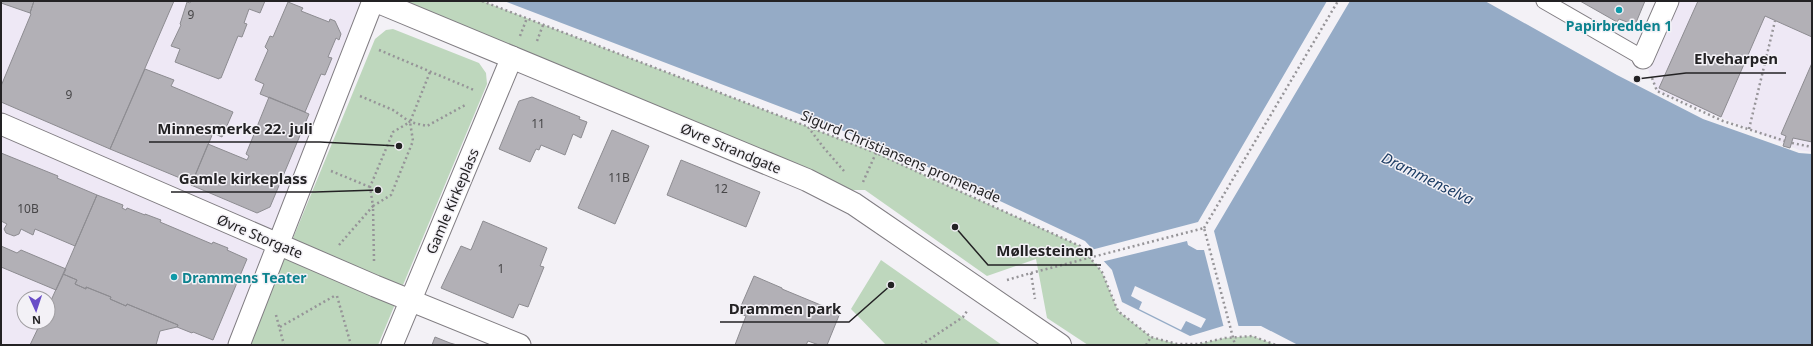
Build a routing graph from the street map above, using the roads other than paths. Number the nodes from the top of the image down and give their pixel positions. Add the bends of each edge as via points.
1 (373, 1) edge
2 (376, 1) edge
3 (1544, 1) edge
4 (1668, 1) edge
5 (512, 57) junction
6 (1644, 58) joint
7 (1, 124) edge
8 (279, 244) junction
9 (411, 300) junction
10 (239, 345) edge
11 (392, 345) edge
12 (520, 345) edge
13 (1060, 345) edge

1 - 8 street
2 - 5 street, Øvre Strandgate
3 - 6 street
4 - 6 street
5 - 9 street, Gamle Kirkeplass via 489,97
5 - 13 street, Øvre Strandgate via 807,180 854,204
7 - 8 street, Øvre Storgate
8 - 9 street, Øvre Storgate
8 - 10 street
9 - 11 street, Gamle Kirkeplass
9 - 12 street, Øvre Storgate

